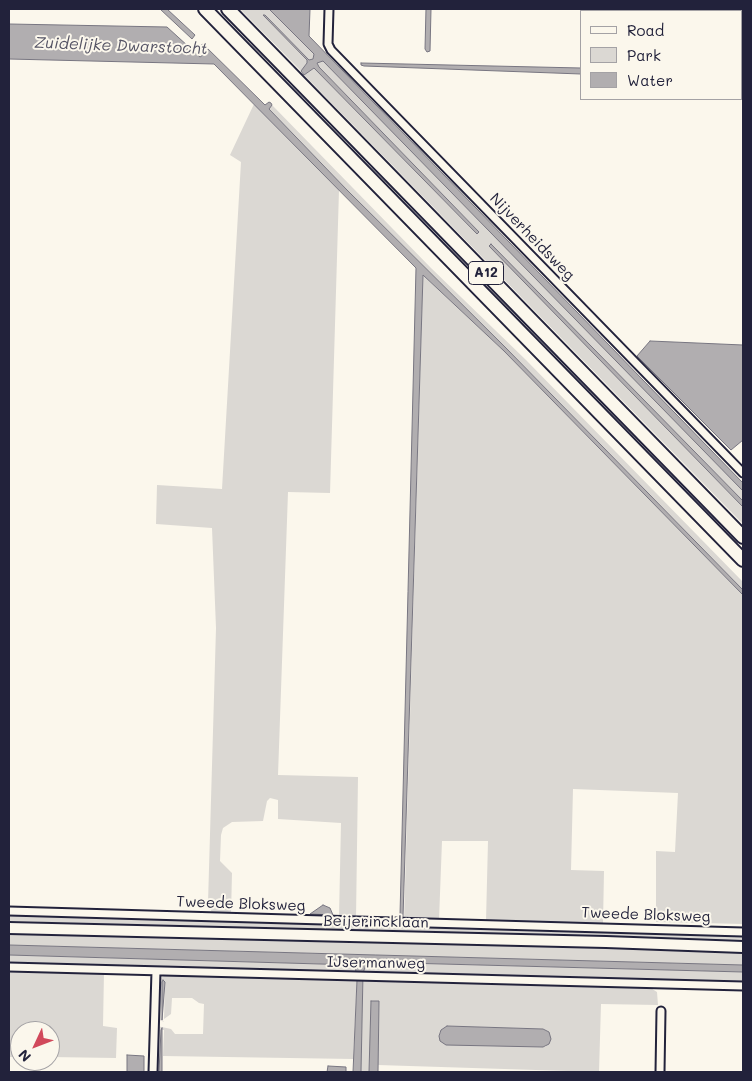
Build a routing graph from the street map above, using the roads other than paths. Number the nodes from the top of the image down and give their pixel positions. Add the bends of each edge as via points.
1 (195, 9) edge
2 (205, 9) edge
3 (228, 9) edge
4 (329, 9) edge
5 (267, 72) junction
6 (743, 473) edge
7 (743, 537) edge
8 (743, 560) edge
9 (9, 911) edge
10 (9, 928) edge
11 (743, 932) edge
12 (743, 947) edge
13 (9, 967) edge
14 (156, 971) junction
15 (743, 986) edge
16 (661, 1011) dead end
17 (153, 1072) edge
18 (660, 1072) edge

1 - 5 highway, A12
2 - 5 highway, A12
3 - 7 highway, A12
4 - 6 street, Nijverheidsweg via 328,44 331,50
5 - 8 highway, A12
9 - 11 street, Tweede Bloksweg
10 - 12 main road, Beijerincklaan
13 - 14 street, IJsermanweg
14 - 15 street, IJsermanweg
14 - 17 street
16 - 18 street

